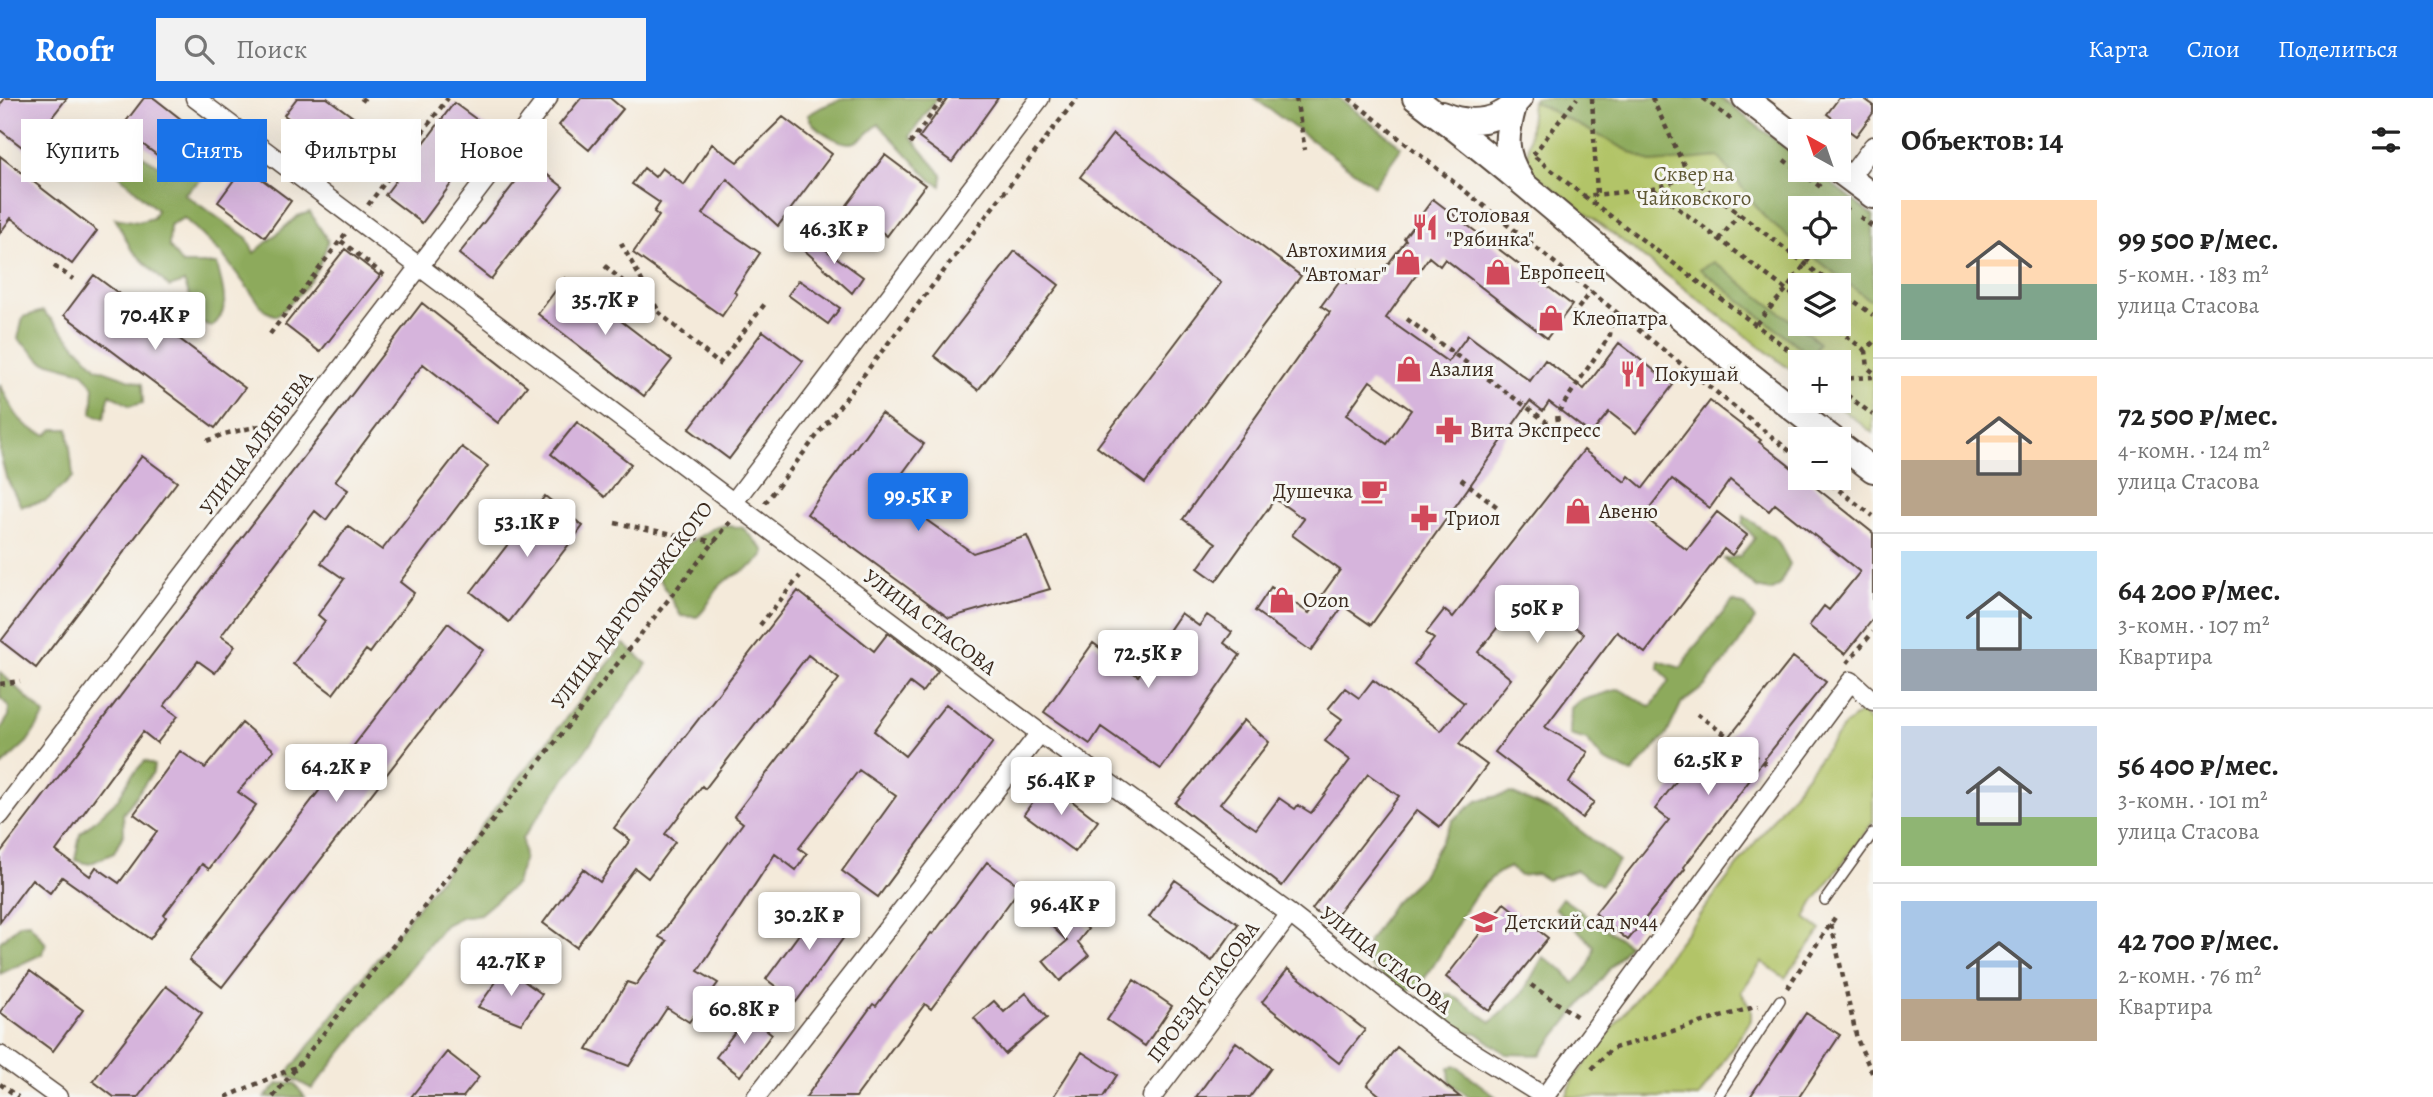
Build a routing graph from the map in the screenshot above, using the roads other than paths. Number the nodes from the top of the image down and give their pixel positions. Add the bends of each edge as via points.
1 (195, 98) edge
2 (548, 98) edge
3 (1040, 98) edge
4 (1745, 98) edge
5 (1420, 102) edge
6 (1517, 102) edge
7 (1788, 131) edge
8 (1873, 146) edge
9 (1852, 166) edge
10 (1852, 181) edge
11 (1531, 190) junction
12 (1873, 196) edge
13 (419, 267) junction
14 (1817, 427) edge
15 (1851, 453) edge
16 (1873, 470) edge
17 (733, 503) junction
18 (1873, 701) edge
19 (1040, 733) junction
20 (0, 815) edge
21 (1873, 833) edge
22 (1825, 900) dead end
23 (1290, 914) junction
24 (1780, 1000) road end
25 (0, 1055) edge
26 (58, 1097) edge
27 (756, 1097) edge
28 (1152, 1097) edge
29 (1545, 1097) edge
30 (1717, 1097) edge

1 - 13 street, УЛИЦА СТАСОВА
2 - 13 street, УЛИЦА АЛЯБЬЕВА
3 - 17 street, УЛИЦА ДАРГОМЫЖСКОГО
4 - 7 main road
5 - 6 main road via 1455,119 1473,122 1491,119
5 - 11 main road
6 - 11 main road via 1506,145 1518,176
8 - 9 street
10 - 12 main road
11 - 14 main road via 1738,368
13 - 17 street, УЛИЦА СТАСОВА
13 - 20 street, УЛИЦА АЛЯБЬЕВА
15 - 16 main road
17 - 19 street, УЛИЦА СТАСОВА
18 - 29 street via 1852,681
19 - 23 street, УЛИЦА СТАСОВА
19 - 27 street
21 - 22 lane
23 - 28 street, ПРОЕЗД СТАСОВА
23 - 29 street, УЛИЦА СТАСОВА via 1442,1033
24 - 30 lane
25 - 26 street

